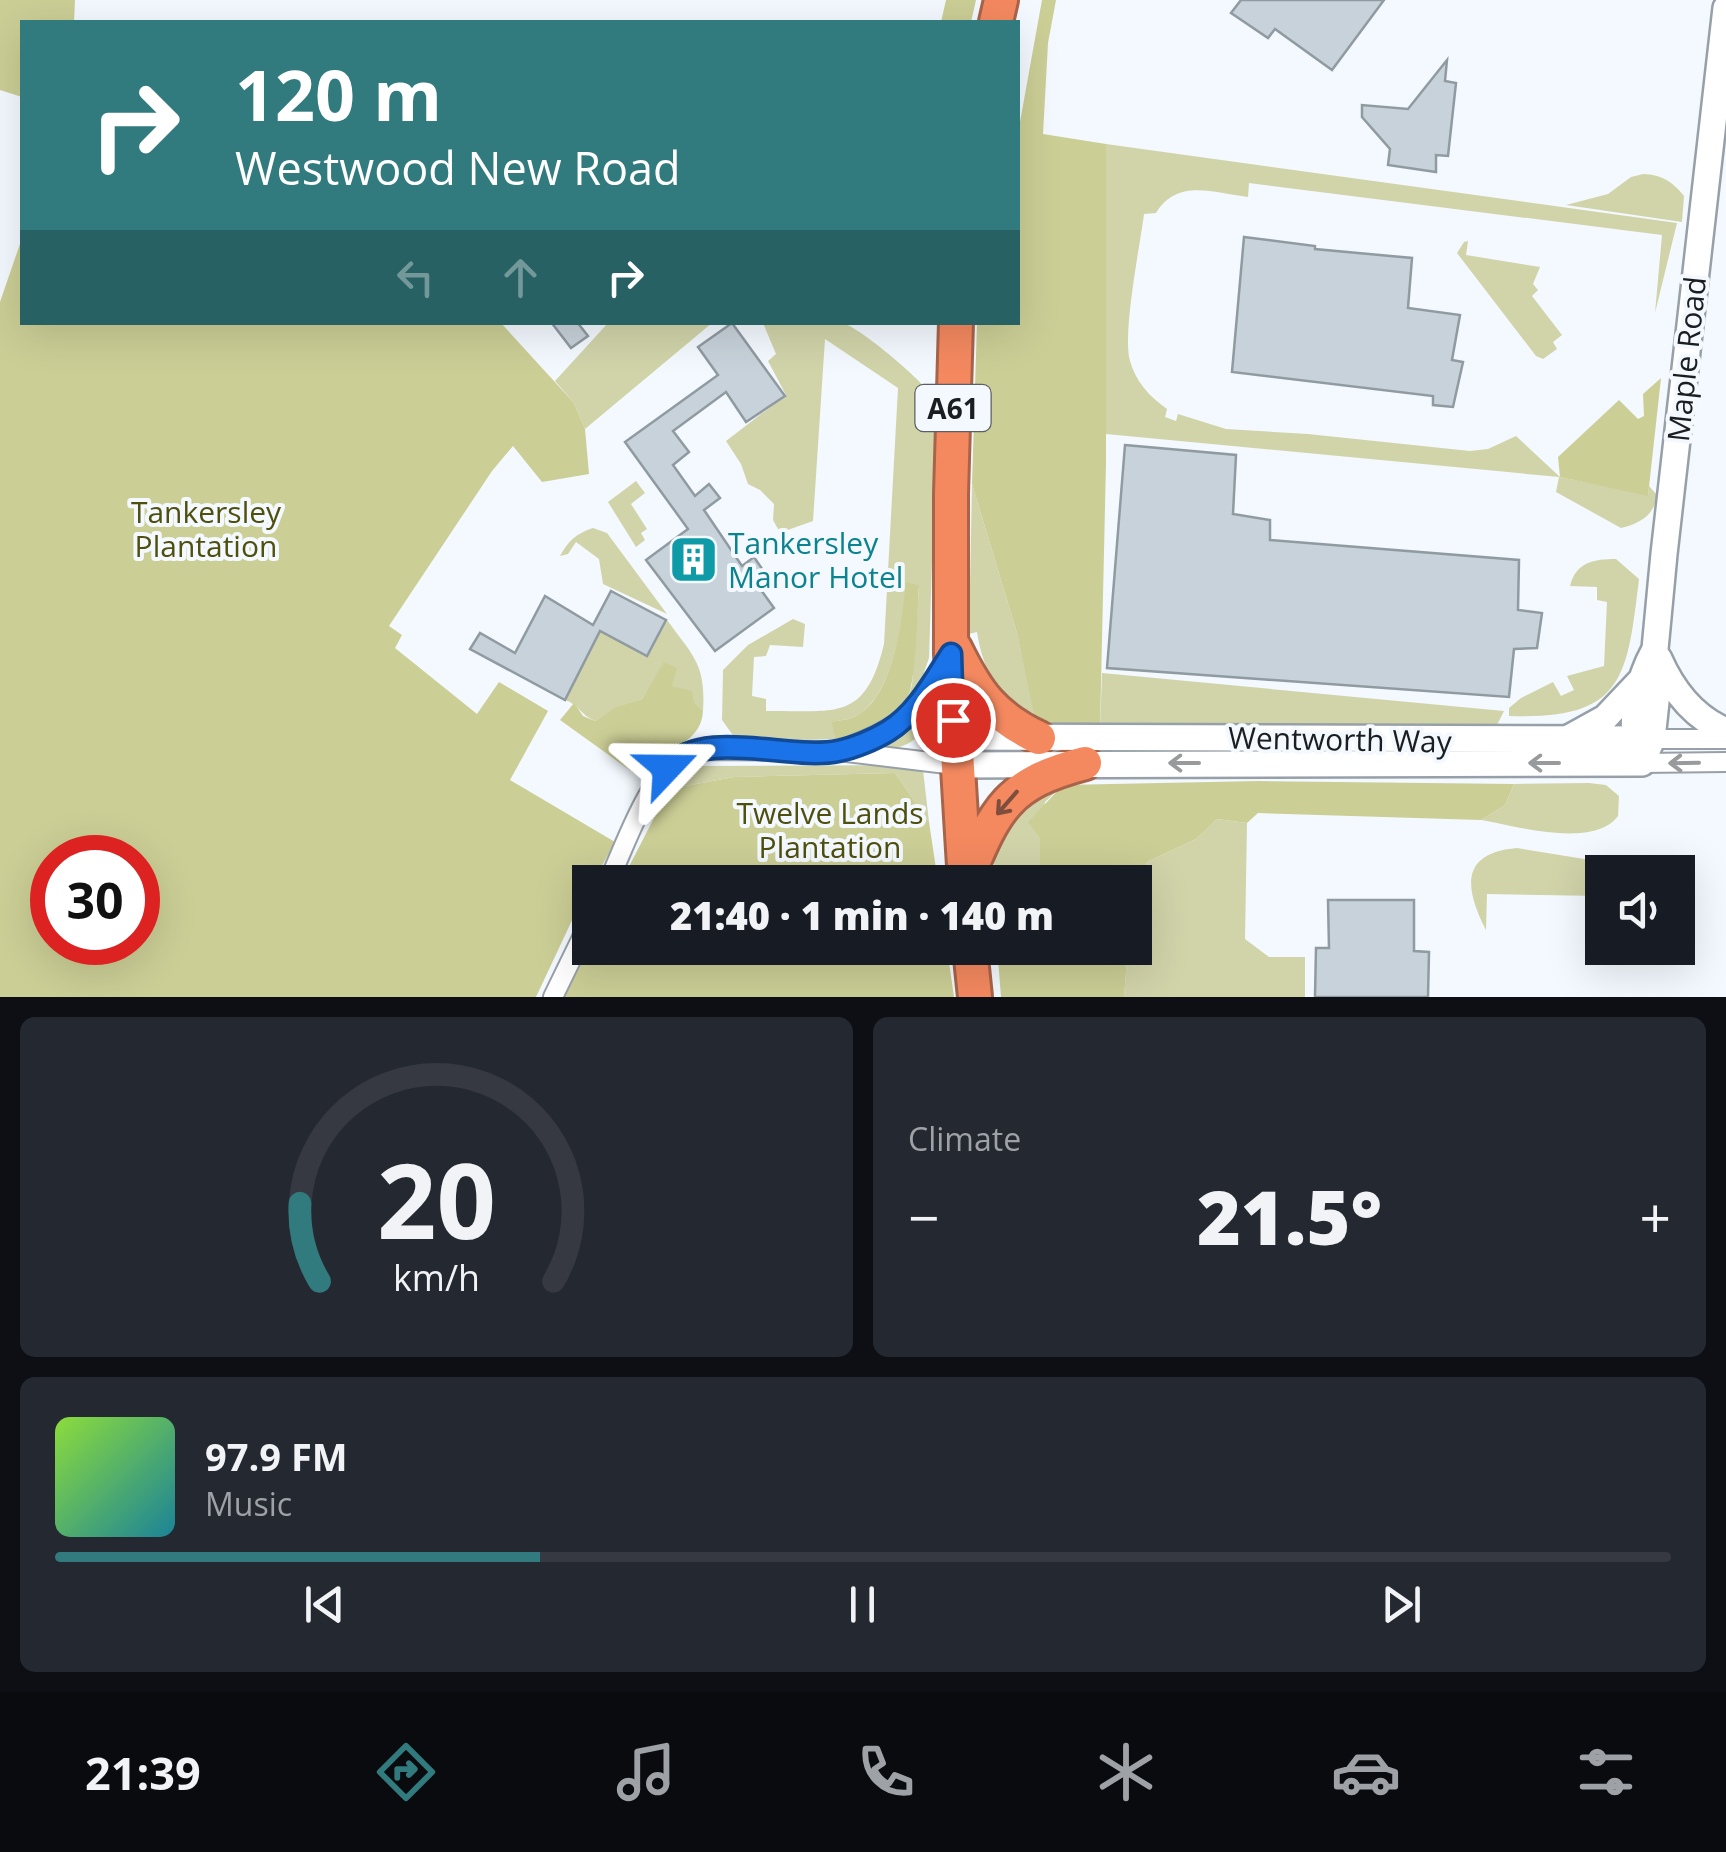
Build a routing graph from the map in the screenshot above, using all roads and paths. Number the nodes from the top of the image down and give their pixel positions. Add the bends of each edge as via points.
1 (1726, 8) edge
2 (956, 325) edge
3 (951, 646) junction
4 (1656, 650) junction
5 (1640, 681) junction
6 (1726, 731) edge
7 (1039, 738) junction
8 (1726, 739) edge
9 (1563, 741) junction
10 (1643, 747) junction
11 (955, 751) junction
12 (838, 752) junction
13 (1726, 762) edge
14 (1085, 763) junction
15 (616, 865) edge
16 (964, 865) edge
17 (973, 865) edge
18 (572, 956) edge
19 (971, 965) edge
20 (552, 997) edge
21 (974, 997) edge

1 - 4 street, Maple Road
2 - 3 highway, A61
3 - 7 highway via 994,711
3 - 11 highway, A61
3 - 12 street via 928,690 902,720
4 - 5 street, Maple Road
4 - 6 street via 1676,692 1705,721
4 - 10 street, Maple Road via 1659,674
5 - 9 street via 1605,718
5 - 10 street, Maple Road
7 - 9 street, Wentworth Way
7 - 11 street, Wentworth Way
8 - 10 street, Wentworth Way
9 - 10 street, Wentworth Way
13 -> 10 street, Wentworth Way
10 -> 14 street, Wentworth Way
11 - 12 street
11 - 14 street, Wentworth Way
11 - 16 highway, A61
12 - 15 street via 708,748 682,755 653,787
14 -> 17 highway via 1050,772 1017,791 992,822
18 - 20 street
19 - 21 highway

